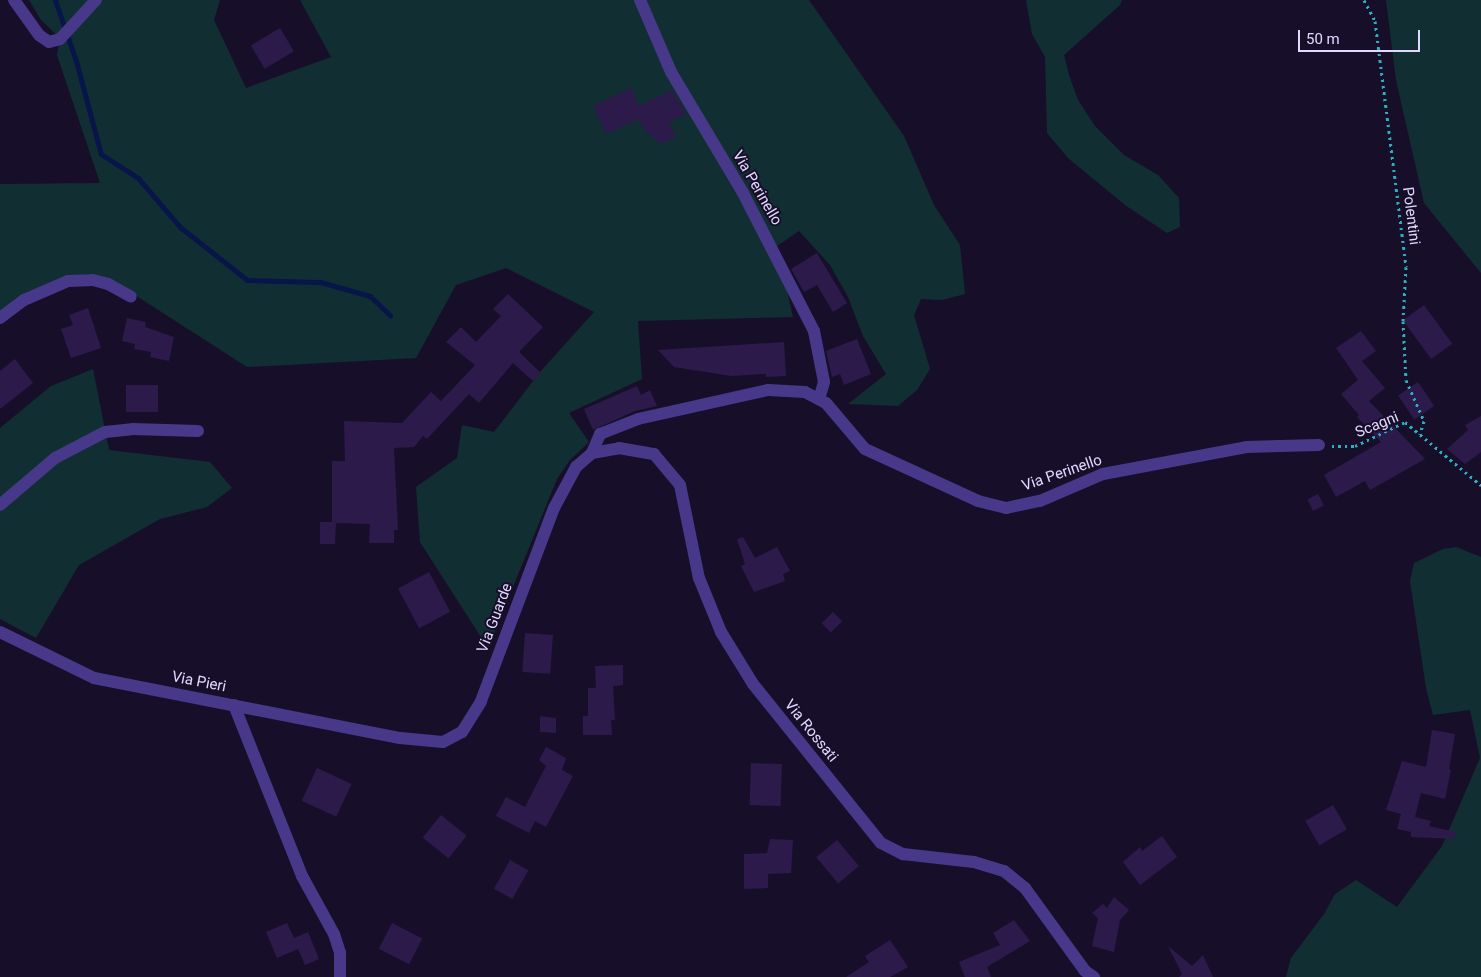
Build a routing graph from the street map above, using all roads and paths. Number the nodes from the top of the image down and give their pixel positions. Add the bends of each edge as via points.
1 (14, 0) edge
2 (96, 0) edge
3 (640, 0) edge
4 (1364, 0) edge
5 (131, 297) dead end
6 (0, 318) edge
7 (819, 399) junction
8 (198, 432) dead end
9 (1420, 434) junction
10 (1319, 445) joint
11 (589, 455) junction
12 (1481, 485) edge
13 (0, 505) edge
14 (0, 632) edge
15 (234, 705) junction
16 (400, 738) joint
17 (340, 977) edge
18 (1094, 977) edge

1 - 2 street via 39,35 49,42 60,39
3 - 7 street, Via Perinello via 671,72 743,193 814,331 824,382
4 - 9 path, Polentini via 1375,21 1405,257 1403,321 1406,380 1424,421
5 - 6 street via 108,284 92,280 68,281 24,300
7 - 10 street, Via Perinello via 865,449 978,501 1006,508 1040,501 1103,474 1247,448
7 - 11 street, Via Perinello via 805,392 768,390 638,419 600,434
8 - 13 street via 132,429 106,432 54,458
9 - 10 path, Scagni via 1405,422 1355,446
9 - 12 path, Scagni
11 - 16 street, Via Guarde via 554,508 481,701 462,732 443,742
11 - 18 street, Via Rossati via 620,448 654,454 680,485 699,578 721,632 753,684 881,843 903,854 974,862 1004,871 1025,888 1085,971
14 - 15 street, Via Pieri via 94,678
15 - 16 street, Via Pieri
15 - 17 street via 302,876 334,934 340,952

